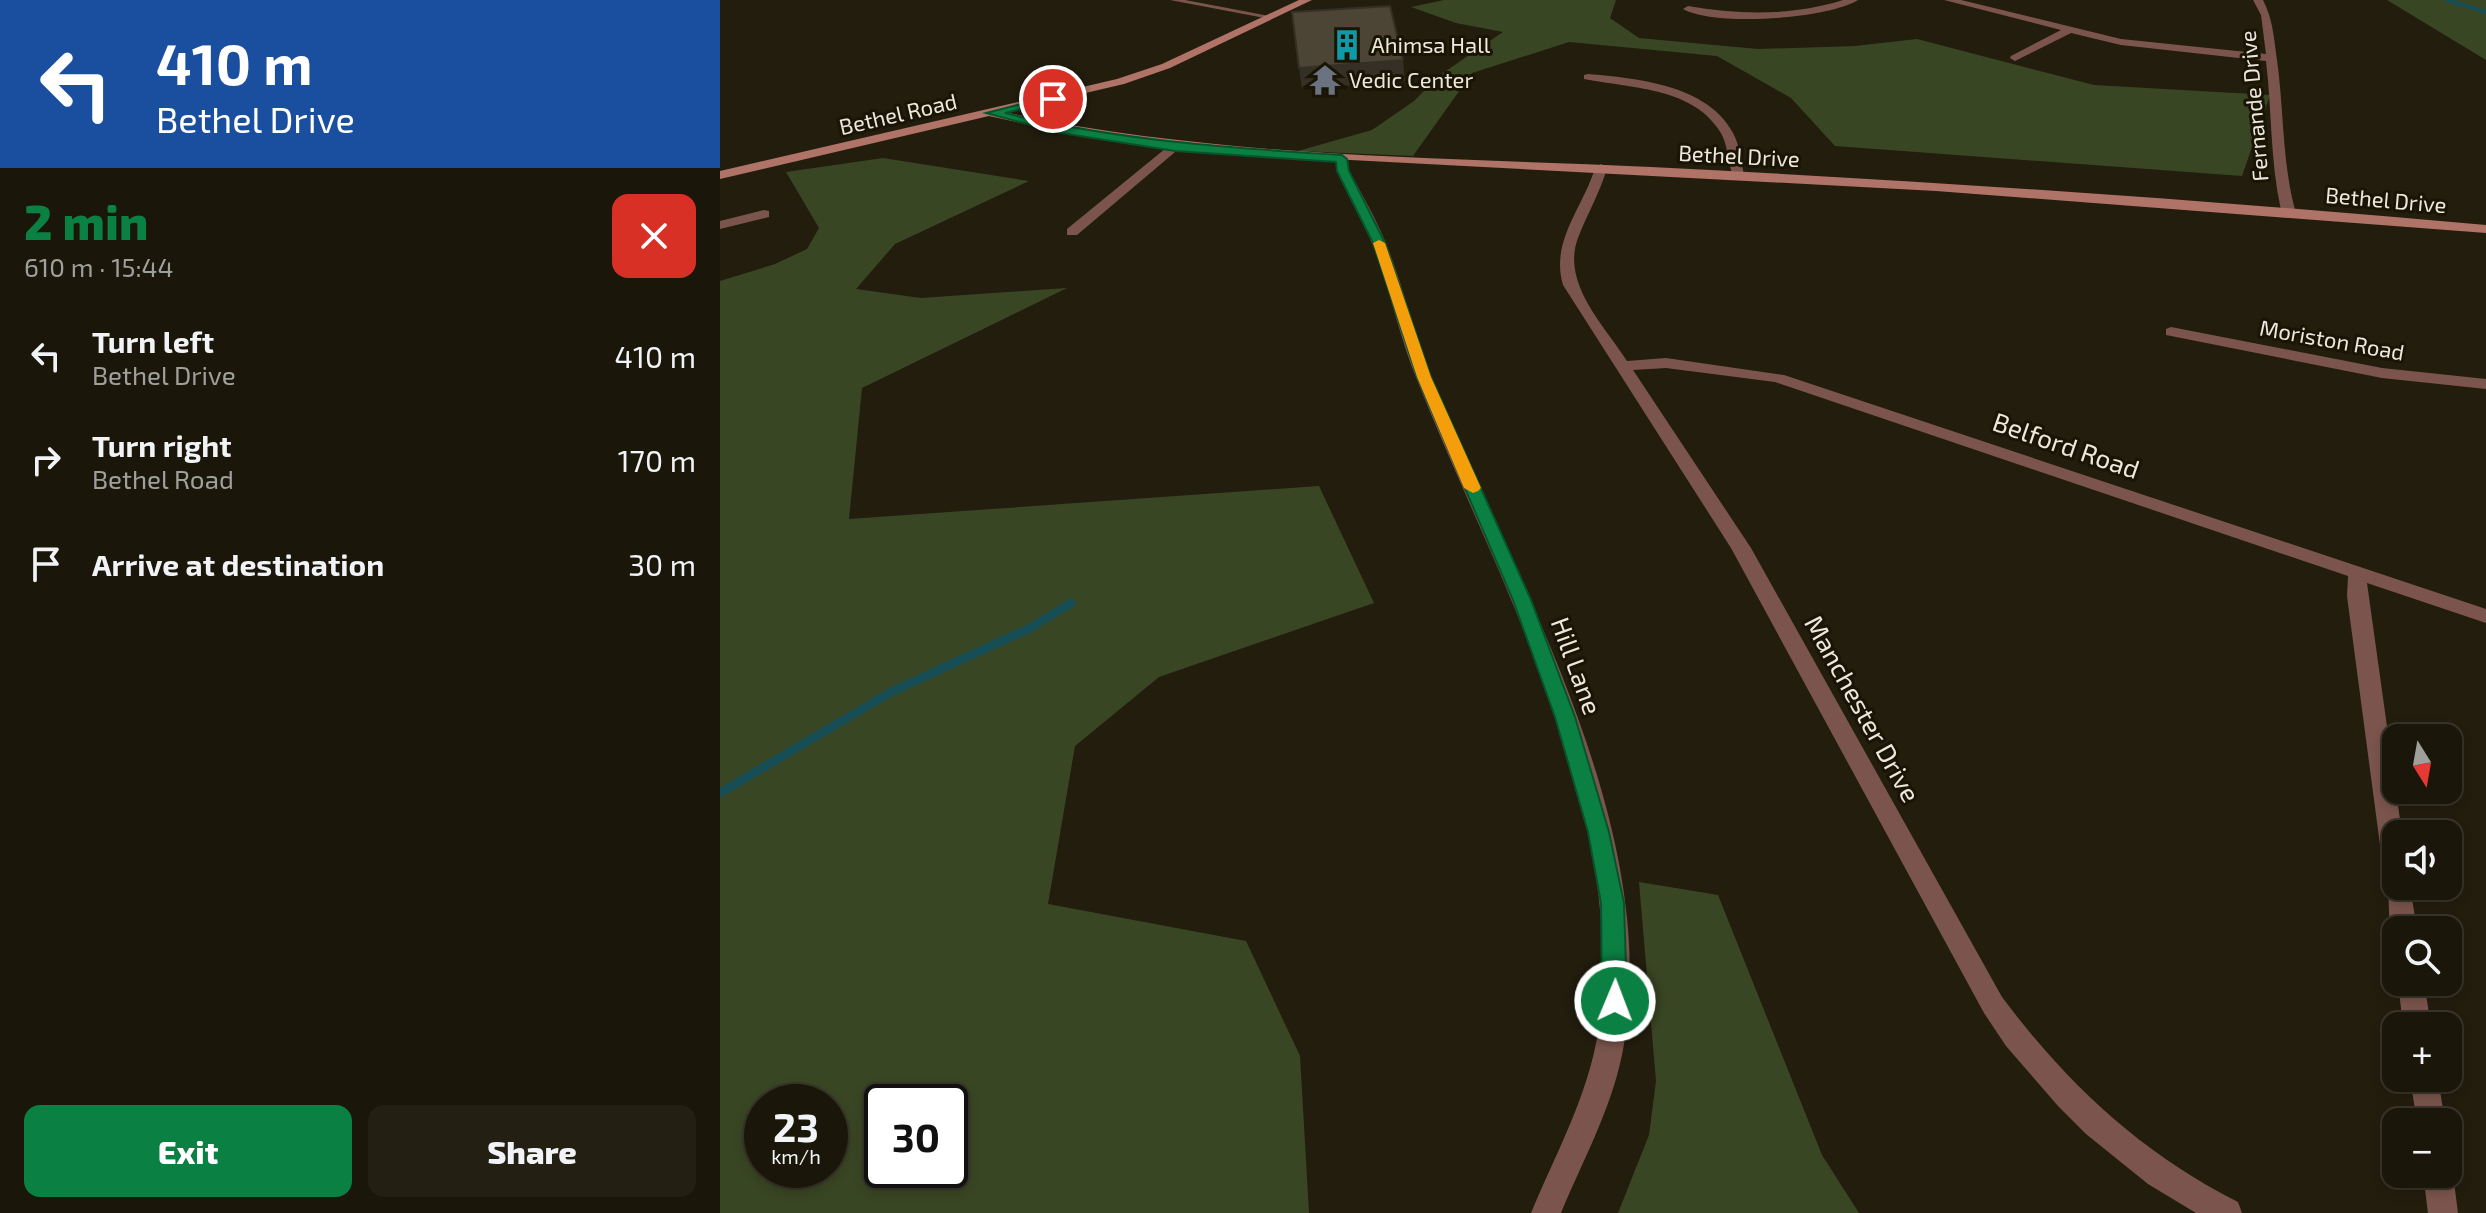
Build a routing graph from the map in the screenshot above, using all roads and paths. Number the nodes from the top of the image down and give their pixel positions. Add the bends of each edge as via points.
1 (1173, 0) edge
2 (1307, 0) edge
3 (1853, 0) edge
4 (1949, 0) edge
5 (2258, 0) edge
6 (1688, 9) dead end
7 (1270, 17) junction
8 (2069, 30) junction
9 (2015, 58) dead end
10 (2272, 58) junction
11 (1588, 77) dead end
12 (991, 113) junction
13 (1175, 147) junction
14 (1342, 159) junction
15 (1601, 168) junction
16 (720, 175) edge
17 (1738, 175) junction
18 (2288, 210) junction
19 (764, 214) dead end
20 (720, 225) edge
21 (2486, 229) edge
22 (1072, 232) dead end
23 (2171, 332) dead end
24 (1621, 366) junction
25 (2486, 384) edge
26 (2358, 573) junction
27 (2486, 616) edge
28 (2388, 820) edge
29 (2440, 1188) edge
30 (1546, 1213) edge
31 (2227, 1213) edge
32 (2443, 1213) edge

1 - 7 lane
2 - 7 street, Bethel Road
3 - 6 street via 1784,15 1736,17
4 - 8 street
5 - 10 street, Fernande Drive via 2266,15
7 - 12 street, Bethel Road via 1141,75
8 - 9 street
8 - 10 street via 2130,43
10 - 18 street, Fernande Drive via 2280,178
11 - 17 street via 1630,83 1698,105 1726,131
12 - 13 street, Bethel Drive
12 - 16 street, Bethel Road
13 - 14 street, Bethel Drive
13 - 22 street
14 - 15 street, Bethel Drive
14 - 30 street, Hill Lane via 1379,243 1424,377 1551,675 1604,858 1612,903 1613,1023 1596,1099
15 - 17 street, Bethel Drive
15 - 24 street, Manchester Drive via 1563,266
17 - 18 street, Bethel Drive
18 - 21 street, Bethel Drive
19 - 20 street
23 - 25 street, Moriston Road via 2382,373
24 - 26 street, Belford Road via 1666,363 1778,378
24 - 31 street, Manchester Drive via 1741,548 2018,1042 2055,1085 2128,1152
26 - 27 street, Belford Road
26 - 28 street
29 - 32 street

